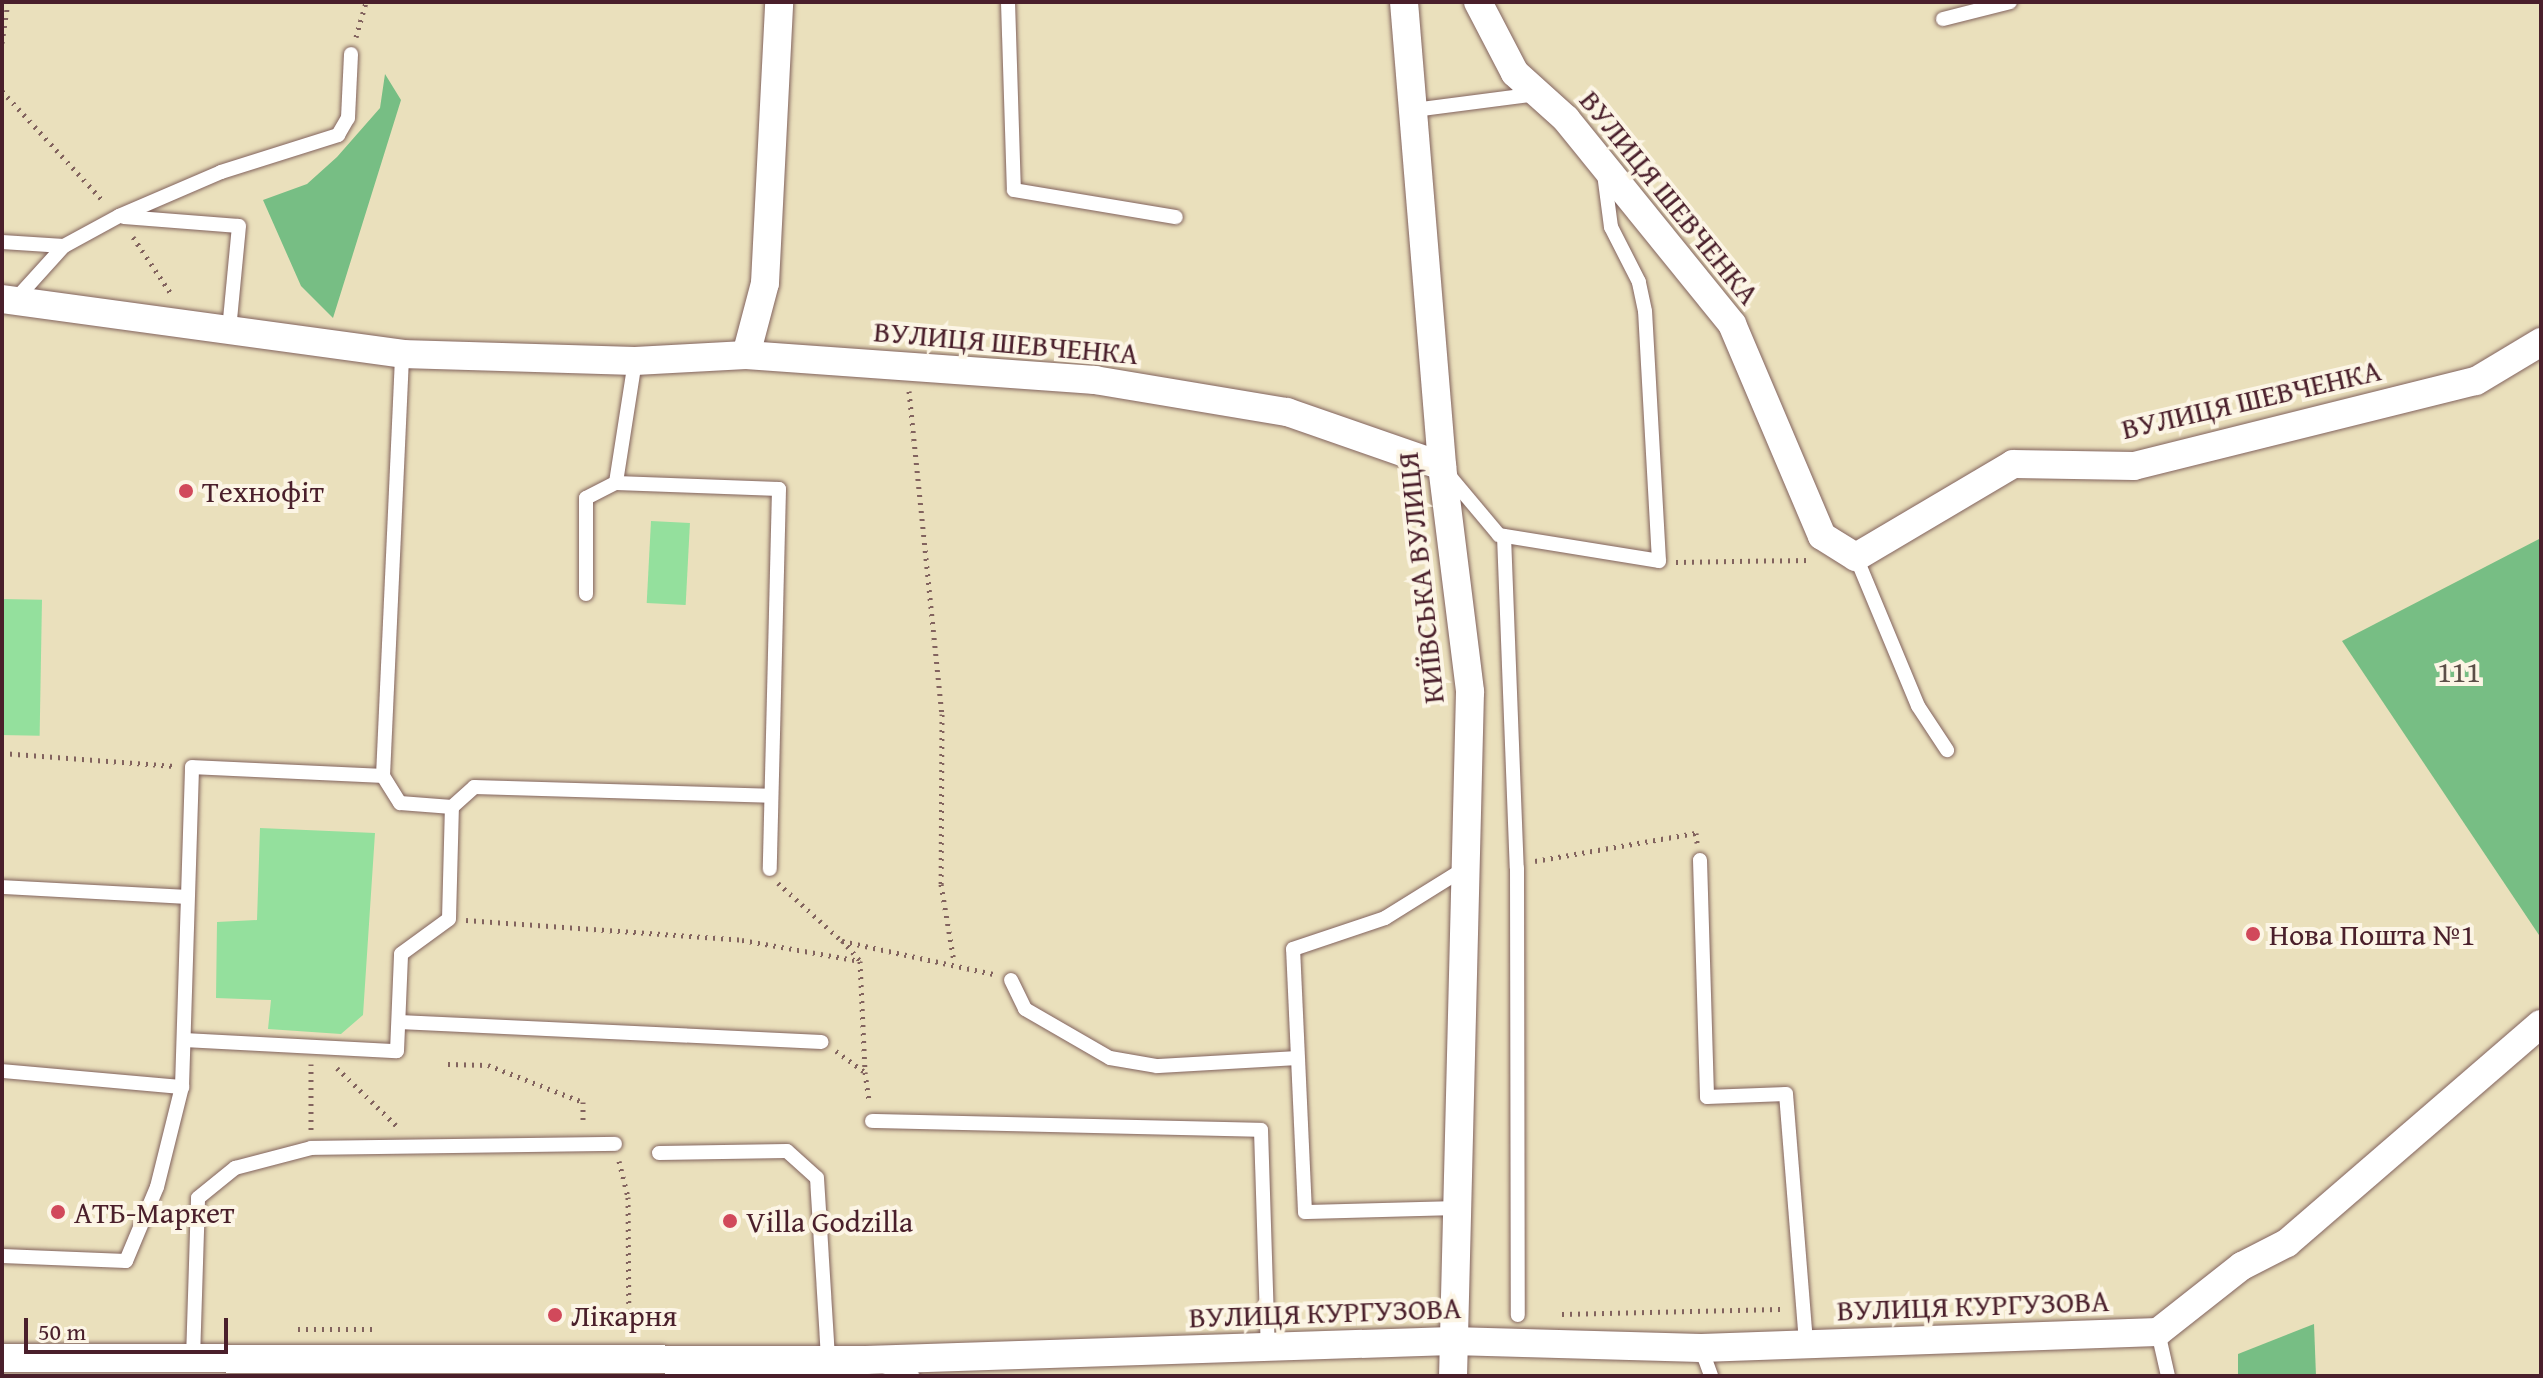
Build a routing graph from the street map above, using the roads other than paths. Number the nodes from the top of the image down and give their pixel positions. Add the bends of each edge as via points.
1 (779, 2) edge
2 (1008, 2) edge
3 (1404, 2) edge
4 (1478, 2) edge
5 (2010, 2) edge
6 (1943, 19) dead end
7 (351, 54) road end
8 (1541, 94) junction
9 (1414, 110) junction
10 (1602, 165) junction
11 (119, 216) junction
12 (1176, 217) dead end
13 (2, 242) edge
14 (64, 246) junction
15 (8, 300) edge
16 (229, 330) junction
17 (2541, 342) edge
18 (402, 354) junction
19 (746, 355) junction
20 (635, 361) junction
21 (1442, 466) junction
22 (616, 483) junction
23 (1504, 536) junction
24 (1856, 557) junction
25 (586, 594) dead end
26 (1947, 750) dead end
27 (383, 776) junction
28 (770, 796) junction
29 (452, 807) junction
30 (1700, 862) road end
31 (770, 869) road end
32 (1462, 870) junction
33 (2, 887) edge
34 (186, 897) junction
35 (1011, 980) road end
36 (399, 1022) junction
37 (2541, 1024) edge
38 (184, 1040) junction
39 (822, 1042) road end
40 (1295, 1058) junction
41 (2, 1071) edge
42 (182, 1087) junction
43 (872, 1121) road end
44 (615, 1144) road end
45 (659, 1153) dead end
46 (1461, 1208) junction
47 (2, 1256) edge
48 (1518, 1315) road end
49 (2158, 1332) junction
50 (1452, 1341) junction
51 (1806, 1345) junction
52 (1268, 1347) junction
53 (1701, 1348) junction
54 (2, 1358) edge
55 (193, 1359) junction
56 (828, 1360) junction
57 (866, 1360) junction
58 (365, 1366) edge
59 (912, 1376) edge
60 (1453, 1376) edge
61 (1711, 1376) edge
62 (2168, 1376) edge

1 - 19 street via 765,283
2 - 12 lane via 1014,190
3 - 9 street, КИЇВСЬКА ВУЛИЦЯ
4 - 8 street, ВУЛИЦЯ ШЕВЧЕНКА via 1515,73
5 - 6 lane
7 - 11 lane via 348,118 338,135 221,172
8 - 9 lane
8 - 10 street, ВУЛИЦЯ ШЕВЧЕНКА
9 - 21 street, КИЇВСЬКА ВУЛИЦЯ
10 - 23 lane via 1611,227 1639,282 1645,311 1659,561
10 - 24 street, ВУЛИЦЯ ШЕВЧЕНКА via 1732,324 1822,536
11 - 14 lane
11 - 16 lane via 239,226
13 - 14 lane
14 - 15 lane
15 - 16 street, ВУЛИЦЯ ШЕВЧЕНКА
16 - 18 street, ВУЛИЦЯ ШЕВЧЕНКА
17 - 24 street, ВУЛИЦЯ ШЕВЧЕНКА via 2476,381 2134,466 2013,464
18 - 20 street, ВУЛИЦЯ ШЕВЧЕНКА
18 - 27 lane
19 - 20 street, ВУЛИЦЯ ШЕВЧЕНКА
19 - 21 street, ВУЛИЦЯ ШЕВЧЕНКА via 1095,380 1287,412
20 - 22 lane
21 - 23 lane
21 - 32 street, КИЇВСЬКА ВУЛИЦЯ via 1470,692
22 - 25 lane via 586,498
22 - 28 lane via 779,489
23 - 48 lane via 1517,868
24 - 26 lane via 1918,706
27 - 29 lane via 400,803
27 - 34 lane via 192,767
28 - 29 lane via 474,787
28 - 31 lane
29 - 36 lane via 449,919 401,954
30 - 51 lane via 1707,1097 1786,1094
32 - 40 lane via 1385,918 1293,949
32 - 46 street, КИЇВСЬКА ВУЛИЦЯ
33 - 34 lane
34 - 38 lane
35 - 40 lane via 1025,1009 1110,1058 1157,1066
36 - 38 lane via 397,1051
36 - 39 lane
37 - 49 street via 2287,1243 2242,1266
38 - 42 lane
40 - 46 lane via 1305,1212
41 - 42 lane
42 - 47 lane via 157,1187 126,1261
43 - 52 lane via 1261,1130
44 - 55 lane via 311,1148 235,1168 198,1198
45 - 56 lane via 787,1151 817,1178
46 - 50 street, КИЇВСЬКА ВУЛИЦЯ
49 - 51 street, ВУЛИЦЯ КУРГУЗОВА
49 - 62 lane
50 - 52 street, ВУЛИЦЯ КУРГУЗОВА
50 - 53 street, ВУЛИЦЯ КУРГУЗОВА
50 - 60 street, КИЇВСЬКА ВУЛИЦЯ
51 - 53 street, ВУЛИЦЯ КУРГУЗОВА
52 - 57 street, ВУЛИЦЯ КУРГУЗОВА
53 - 61 lane
54 - 55 street, ВУЛИЦЯ КУРГУЗОВА
55 - 58 street, ВУЛИЦЯ КУРГУЗОВА
56 - 57 street, ВУЛИЦЯ КУРГУЗОВА
56 - 58 street, ВУЛИЦЯ КУРГУЗОВА
57 - 59 lane

